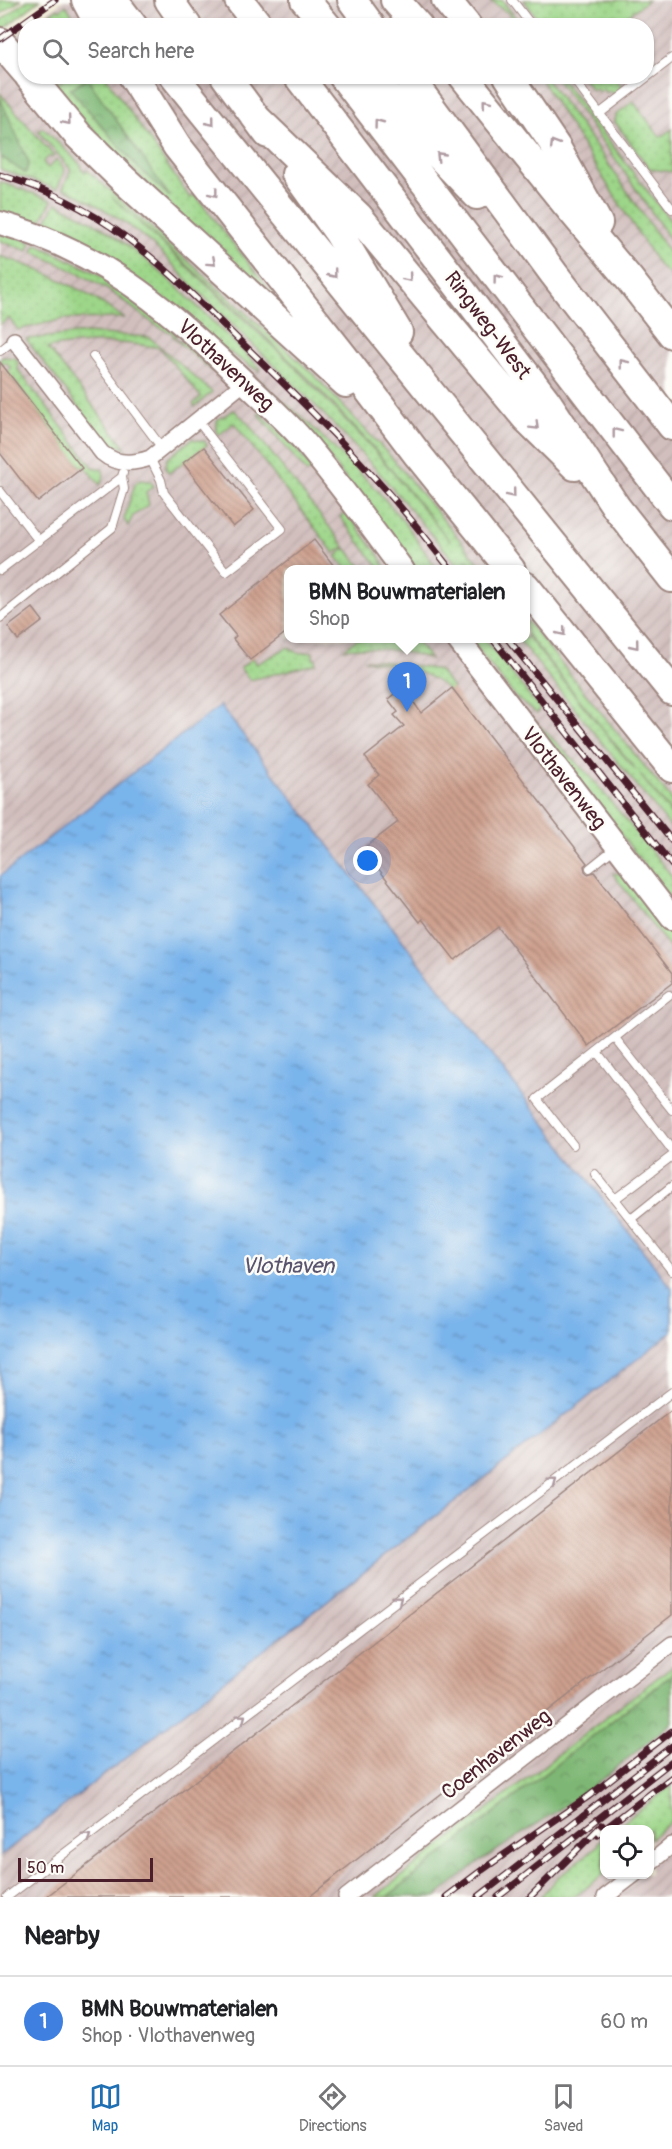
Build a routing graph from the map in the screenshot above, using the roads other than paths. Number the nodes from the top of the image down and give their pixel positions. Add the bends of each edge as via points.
1 (168, 0) edge
2 (239, 0) edge
3 (284, 0) edge
4 (305, 0) edge
5 (352, 0) edge
6 (395, 0) edge
7 (446, 0) edge
8 (512, 0) edge
9 (181, 18) edge
10 (253, 18) edge
11 (298, 18) edge
12 (320, 18) edge
13 (365, 18) edge
14 (411, 18) edge
15 (461, 18) edge
16 (526, 18) edge
17 (0, 42) edge
18 (672, 58) edge
19 (18, 63) edge
20 (654, 72) edge
21 (36, 84) edge
22 (138, 84) edge
23 (180, 84) edge
24 (231, 84) edge
25 (304, 84) edge
26 (349, 84) edge
27 (378, 84) edge
28 (414, 84) edge
29 (469, 84) edge
30 (513, 84) edge
31 (577, 84) edge
32 (638, 84) edge
33 (599, 114) junction
34 (256, 119) junction
35 (672, 209) edge
36 (0, 222) edge
37 (554, 274) junction
38 (630, 280) junction
39 (672, 334) edge
40 (14, 340) joint
41 (0, 351) edge
42 (93, 356) dead end
43 (244, 382) junction
44 (449, 416) junction
45 (197, 420) junction
46 (672, 426) edge
47 (162, 448) junction
48 (418, 455) junction
49 (150, 458) junction
50 (124, 470) junction
51 (0, 491) edge
52 (672, 505) edge
53 (616, 507) junction
54 (39, 540) junction
55 (399, 565) edge
56 (507, 565) edge
57 (0, 570) edge
58 (672, 578) edge
59 (530, 593) edge
60 (0, 618) edge
61 (460, 643) edge
62 (672, 691) edge
63 (672, 768) edge
64 (617, 847) junction
65 (590, 867) dead end
66 (672, 918) edge
67 (669, 995) dead end
68 (615, 1038) junction
69 (597, 1053) junction
70 (672, 1110) edge
71 (573, 1145) dead end
72 (672, 1150) edge
73 (672, 1156) edge
74 (595, 1174) dead end
75 (672, 1186) edge
76 (615, 1199) junction
77 (631, 1219) junction
78 (672, 1271) edge
79 (672, 1392) edge
80 (672, 1644) edge
81 (672, 1845) edge
82 (654, 1860) edge
83 (629, 1879) edge
84 (7, 1897) edge
85 (346, 1897) edge
86 (605, 1897) edge

1 - 9 highway
2 - 10 highway
3 - 11 highway
4 - 12 highway
5 - 13 highway
6 - 14 highway
7 - 15 highway
8 - 16 lane
17 - 19 highway
18 - 20 lane
21 -> 48 highway via 78,135 123,179 330,367
22 -> 48 highway via 177,146
23 -> 44 highway
24 - 34 highway
25 - 53 highway, Ringweg-West via 547,402
52 -> 26 highway, Ringweg-West
37 -> 27 highway via 432,148
28 - 37 highway
38 -> 29 highway
38 -> 30 highway via 556,147
31 - 33 lane
32 - 33 lane
33 - 35 lane
34 - 44 highway via 338,232
34 -> 53 highway via 358,216 526,418
36 - 43 main road, Vlothavenweg via 64,246 123,278 171,314
46 -> 37 highway
38 - 39 highway
40 - 41 lane
40 - 50 street via 102,453
42 - 47 lane
43 - 45 street
43 - 55 main road, Vlothavenweg via 303,440
44 -> 62 highway
45 - 47 street
45 - 49 lane via 282,529 226,572 164,493
47 - 49 street
48 - 56 highway
49 - 50 street
50 - 54 lane
50 - 60 lane via 124,489 112,528
51 - 54 lane
53 - 58 highway, Ringweg-West
54 - 57 lane
59 -> 63 highway
61 - 64 main road, Vlothavenweg
64 - 65 lane
64 - 66 main road, Vlothavenweg
67 - 68 lane
68 - 69 lane
68 - 70 lane
69 - 71 lane via 537,1099
69 - 72 lane
73 - 76 lane
74 - 76 lane
75 - 77 lane
76 - 77 lane
77 - 78 lane
84 -> 79 lane
80 - 85 street, Coenhavenweg
81 - 82 street
83 - 86 street

